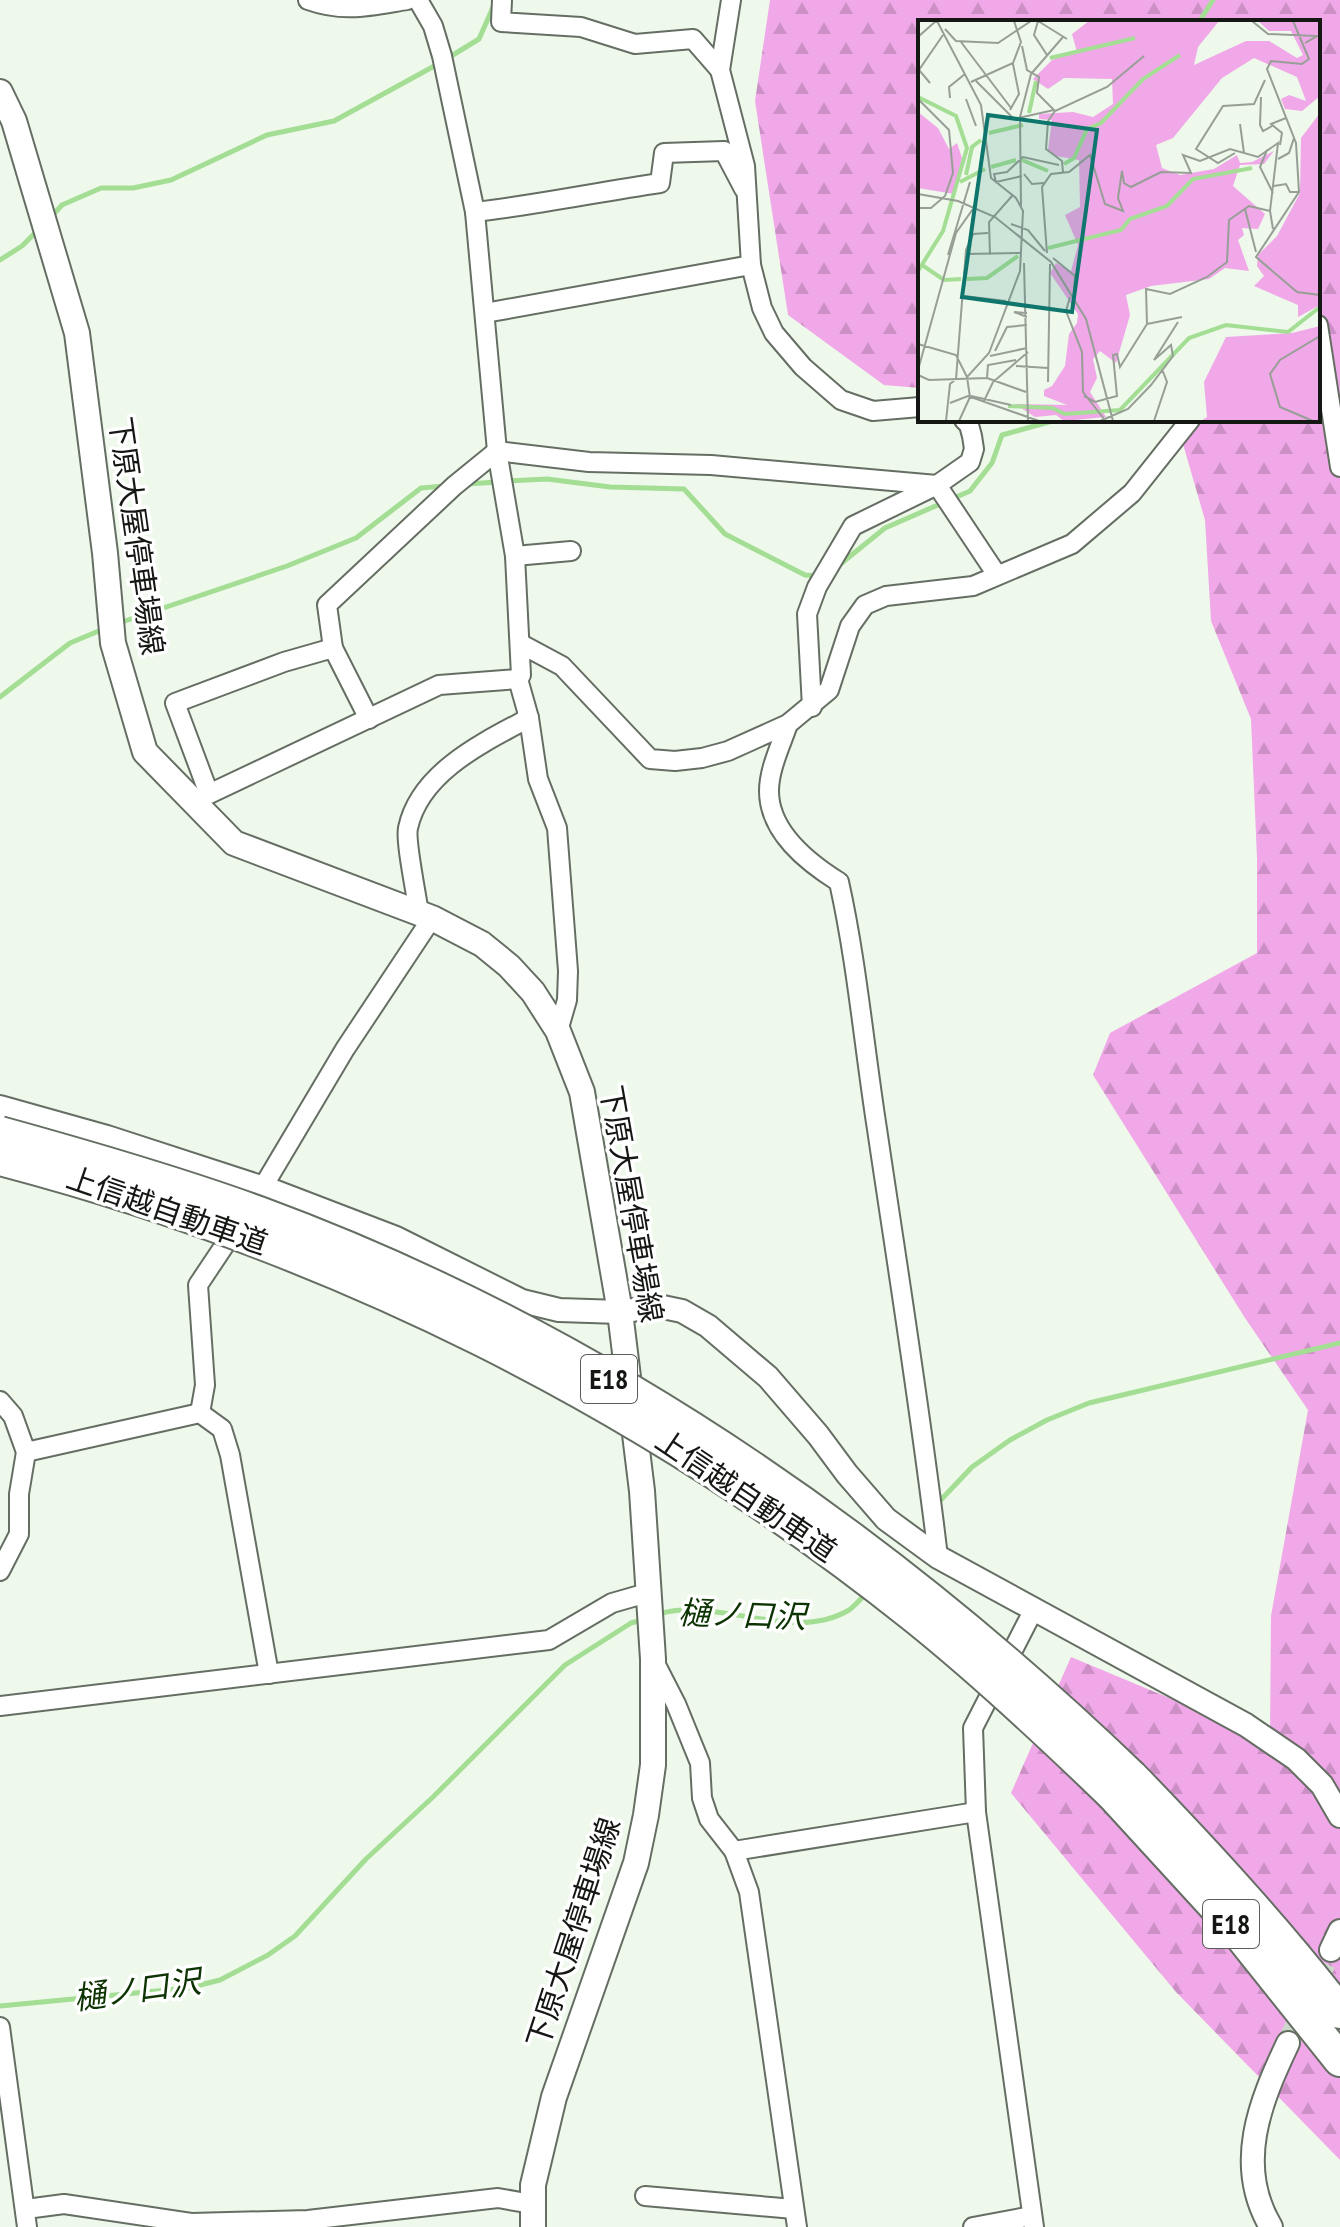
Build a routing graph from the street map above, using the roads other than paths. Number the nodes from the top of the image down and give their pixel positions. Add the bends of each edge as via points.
1 (308, 0) edge
2 (407, 0) edge
3 (418, 0) edge
4 (502, 0) edge
5 (731, 0) edge
6 (720, 70) junction
7 (0, 92) edge
8 (745, 192) junction
9 (475, 212) junction
10 (751, 265) junction
11 (485, 313) junction
12 (1320, 338) edge
13 (918, 407) edge
14 (966, 422) edge
15 (1188, 422) edge
16 (497, 451) junction
17 (1340, 467) edge
18 (937, 485) junction
19 (571, 551) dead end
20 (515, 556) junction
21 (997, 575) junction
22 (521, 644) junction
23 (333, 648) junction
24 (518, 679) junction
25 (812, 707) junction
26 (529, 718) junction
27 (369, 719) junction
28 (788, 724) junction
29 (426, 916) junction
30 (558, 1031) junction
31 (1, 1116) edge
32 (0, 1159) edge
33 (263, 1188) junction
34 (620, 1312) junction
35 (0, 1401) edge
36 (200, 1413) junction
37 (26, 1452) junction
38 (938, 1557) junction
39 (0, 1571) edge
40 (649, 1609) junction
41 (1034, 1609) junction
42 (653, 1659) junction
43 (269, 1674) junction
44 (0, 1706) edge
45 (1122, 1786) junction
46 (976, 1812) junction
47 (1340, 1816) edge
48 (734, 1851) junction
49 (1340, 2012) edge
50 (0, 2027) edge
51 (1288, 2043) tunnel mouth
52 (1340, 2060) edge
53 (645, 2196) dead end
54 (532, 2216) edge
55 (26, 2218) edge
56 (796, 2218) edge
57 (1033, 2221) edge
58 (973, 2227) edge
59 (1271, 2227) edge

1 - 2 street via 352,10
3 - 9 street via 442,56
4 - 6 street via 501,22 581,27 635,44 693,39
5 - 6 street
6 - 8 street via 745,166
7 - 29 main road, 下原大屋停車場線 via 14,121 77,333 112,626 145,752 234,843
8 - 9 street via 724,151 676,152 664,153 660,183
8 - 10 street
9 - 11 street
10 - 11 street
10 - 13 street via 774,333 820,384 841,400 873,411
11 - 16 street
12 - 17 street
14 - 18 street via 974,449 970,462
15 - 21 street via 1132,493 1072,544
16 - 18 street
16 - 20 street
16 - 23 street via 327,605
18 - 21 street
18 - 25 street via 853,526 817,587 807,614
19 - 20 street
20 - 22 street
21 - 25 street via 973,586 886,596 865,605 850,626 829,690
22 - 24 street
22 - 28 street via 562,666 650,759 702,758
23 - 27 street
23 - 27 street via 175,703 209,794
24 - 26 street
24 - 27 street via 439,685
25 - 28 street
26 - 29 street via 443,769 417,805 407,829
26 - 30 street via 538,779 557,828 568,971
28 - 38 street via 773,768 771,813 810,865 839,882
29 - 30 main road, 下原大屋停車場線 via 482,944 509,966
29 - 33 street
30 - 34 main road, 下原大屋停車場線 via 582,1092
31 - 33 street via 107,1137
31 - 45 highway, 上信越自動車道 / E18, bridge via 300,1229 437,1289 701,1433 894,1569 1005,1659
32 - 45 highway, 上信越自動車道 / E18, bridge via 160,1205 339,1273 464,1330 600,1402 684,1452 842,1560
33 - 34 street via 396,1238 522,1301 559,1310
33 - 36 street via 198,1285 205,1385
34 - 38 street via 658,1306 682,1311 708,1326 768,1377 886,1519
34 - 40 main road, 下原大屋停車場線 via 642,1491
35 - 37 street via 13,1416
36 - 37 street
36 - 43 street via 222,1429 230,1455
37 - 39 street via 19,1534
38 - 41 street
40 - 42 main road, 下原大屋停車場線
40 - 43 street via 612,1603 549,1640
41 - 46 street via 973,1728
41 - 47 street via 1246,1725 1296,1759 1322,1785
42 - 48 street via 700,1763 709,1819
42 - 54 main road, 下原大屋停車場線 via 653,1765 636,1863 554,2097 533,2185
43 - 44 street
45 - 49 highway, 上信越自動車道 / E18 via 1195,1841
45 - 52 highway, 上信越自動車道 / E18
46 - 48 street
46 - 57 street
48 - 56 street via 749,1892
50 - 55 street
51 - 59 street via 1254,2131 1252,2172
53 - 56 street
54 - 55 street via 498,2198 308,2220 191,2223 64,2204
57 - 58 street

